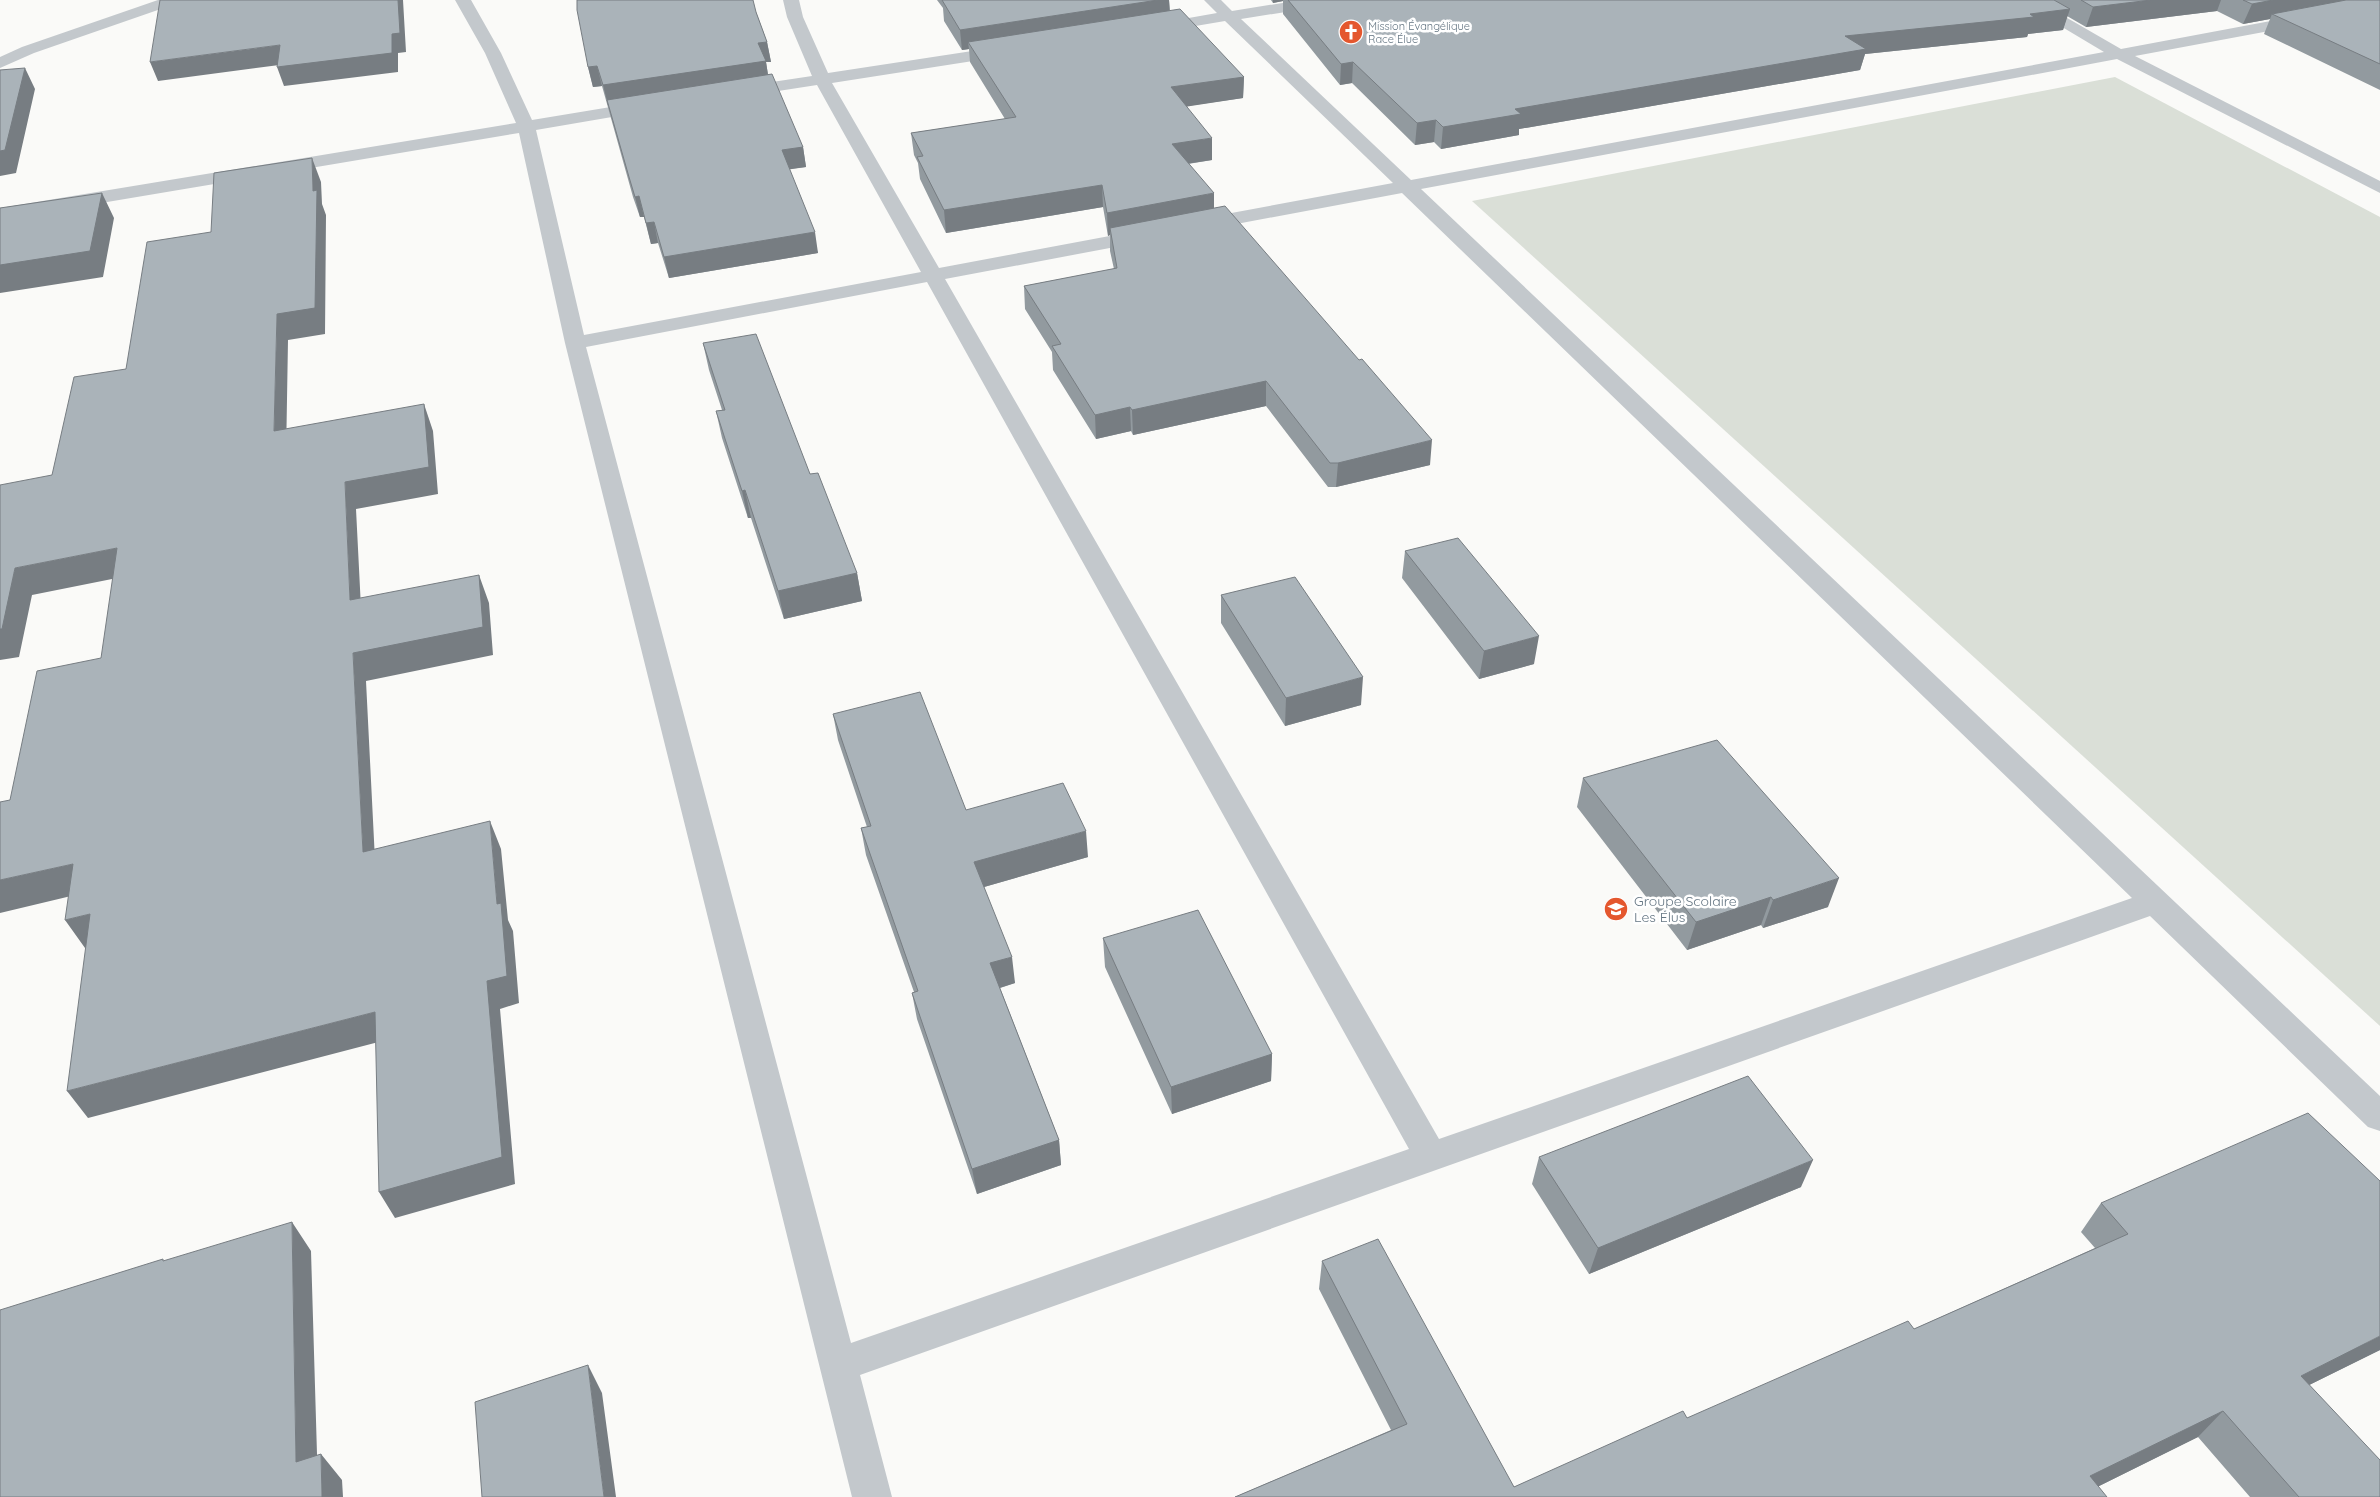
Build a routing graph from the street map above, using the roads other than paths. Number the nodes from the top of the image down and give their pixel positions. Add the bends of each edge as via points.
1 (173, 0) edge
2 (463, 0) edge
3 (791, 0) edge
4 (1330, 0) edge
5 (2026, 0) edge
6 (1220, 8) edge
7 (2322, 16) edge
8 (1141, 30) edge
9 (69, 35) junction
10 (10, 40) dead end
11 (1025, 48) edge
12 (2119, 54) junction
13 (0, 64) edge
14 (822, 79) junction
15 (723, 94) edge
16 (664, 104) edge
17 (526, 125) junction
18 (1406, 186) junction
19 (2380, 188) edge
20 (0, 214) edge
21 (1184, 228) edge
22 (1164, 232) edge
23 (933, 275) junction
24 (575, 343) junction
25 (2155, 902) junction
26 (2380, 1117) edge
27 (1431, 1156) junction
28 (838, 1365) junction
29 (872, 1497) edge

1 - 9 street
2 - 17 street via 493,53
3 - 14 street
4 - 6 street
5 - 12 street
6 - 8 street
6 - 18 street
7 - 12 street
9 - 10 street
9 - 13 street
11 - 14 street
12 - 18 street
12 - 19 street
14 - 15 street
14 - 23 street
16 - 17 street
17 - 20 street
17 - 24 street
18 - 21 street
18 - 25 street
22 - 23 street
23 - 24 street
23 - 27 street
24 - 28 street
25 - 26 street
25 - 27 street
27 - 28 street
28 - 29 street

